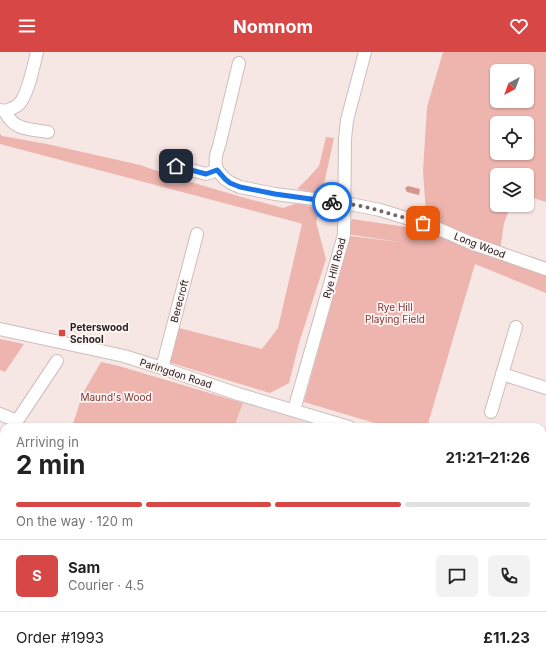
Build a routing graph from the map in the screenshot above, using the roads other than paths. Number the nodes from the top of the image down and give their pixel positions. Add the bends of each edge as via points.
1 (38, 52) edge
2 (365, 52) edge
3 (239, 63) dead end
4 (2, 110) edge
5 (48, 132) dead end
6 (176, 166) dead end
7 (217, 170) junction
8 (345, 203) junction
9 (197, 234) dead end
10 (546, 269) edge
11 (516, 327) dead end
12 (0, 329) edge
13 (57, 361) dead end
14 (162, 368) junction
15 (502, 374) junction
16 (546, 388) edge
17 (294, 410) junction
18 (491, 412) dead end
19 (0, 414) edge
20 (15, 423) edge
21 (18, 423) edge
22 (336, 423) edge

1 - 4 street via 25,95 12,109
2 - 8 street, Rye Hill Road via 347,120
3 - 7 street via 215,156
4 - 5 street via 16,125
6 - 7 street via 206,174
7 - 8 street via 230,183 240,187
8 - 10 street, Long Wood via 414,220
8 - 17 street, Rye Hill Road via 344,234
9 - 14 street, Berecroft
11 - 15 street
12 - 14 street, Paringdon Road via 124,356
13 - 21 street
14 - 17 street, Paringdon Road
15 - 16 street
15 - 18 street
17 - 22 street, Paringdon Road
19 - 20 street

